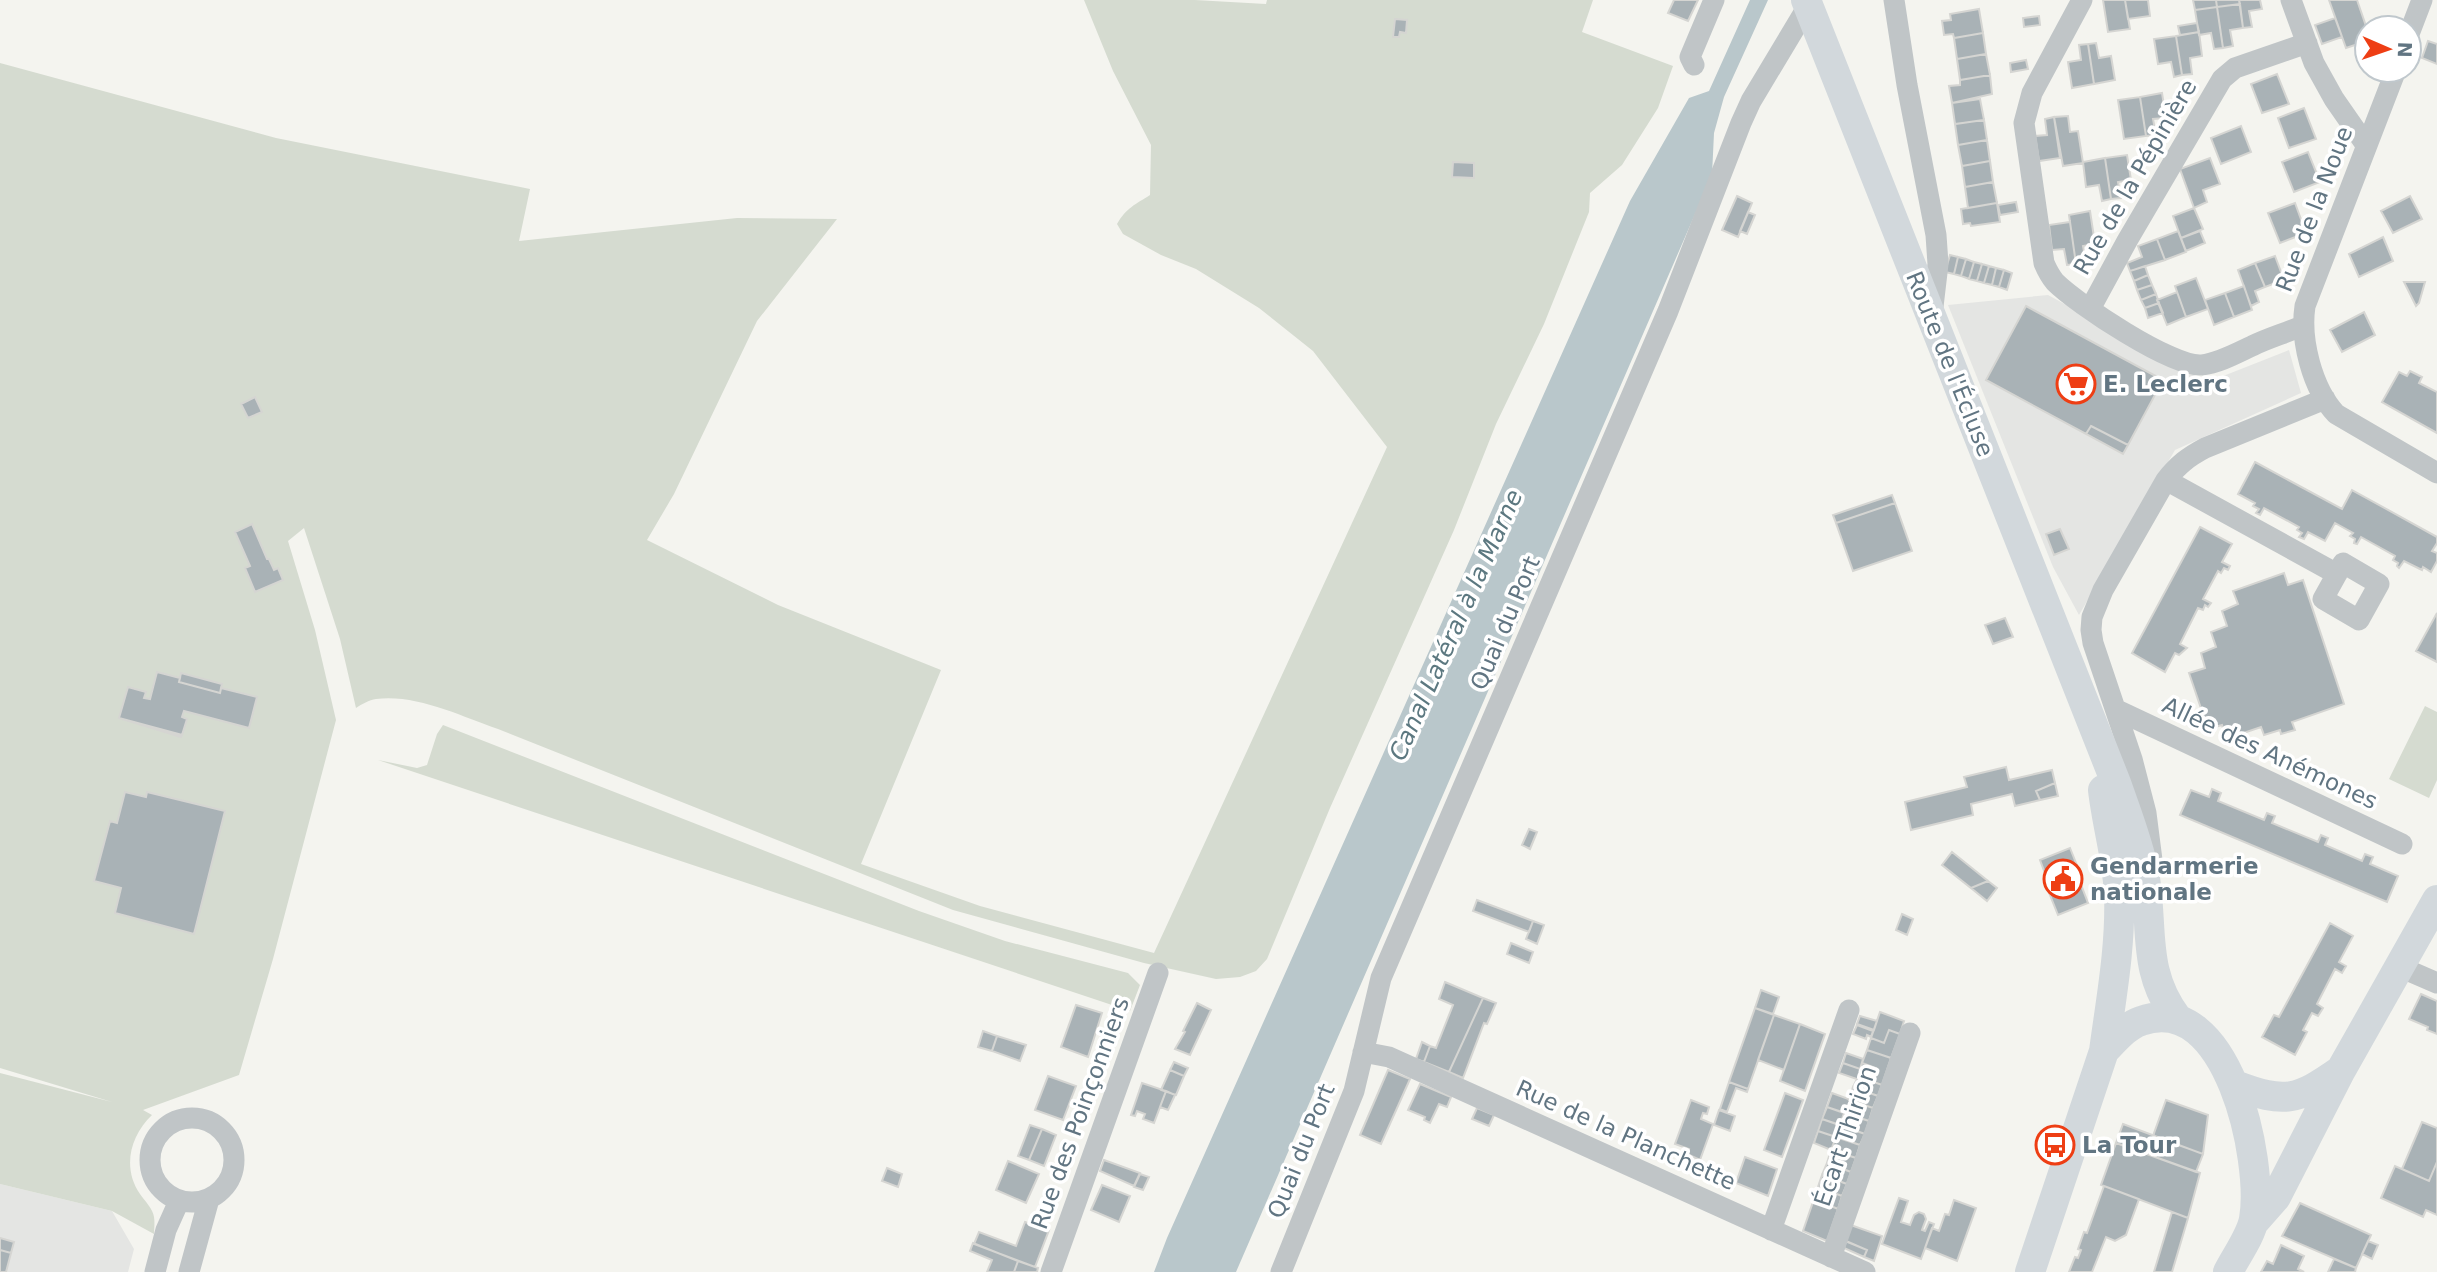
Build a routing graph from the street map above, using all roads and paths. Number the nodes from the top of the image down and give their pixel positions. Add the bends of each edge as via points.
1 (1713, 0) edge
2 (1894, 0) edge
3 (2082, 0) edge
4 (2291, 0) edge
5 (1807, 3) edge
6 (2306, 43) junction
7 (1694, 65) dead end
8 (2391, 84) edge
9 (2367, 145) junction
10 (2091, 309) junction
11 (1932, 317) junction
12 (2302, 326) junction
13 (2325, 399) junction
14 (2437, 472) edge
15 (2166, 480) junction
16 (2337, 574) dead end
17 (2106, 719) junction
18 (2402, 844) dead end
19 (2437, 900) edge
20 (2116, 965) junction
21 (2400, 967) junction
22 (2153, 972) junction
23 (1158, 973) dead end
24 (2437, 983) edge
25 (1849, 1010) dead end
26 (2177, 1018) junction
27 (1910, 1033) dead end
28 (2104, 1051) junction
29 (1363, 1052) junction
30 (2341, 1070) junction
31 (2235, 1086) junction
32 (209, 1199) junction
33 (179, 1201) junction
34 (2254, 1222) junction
35 (1771, 1230) junction
36 (1831, 1257) junction
37 (155, 1272) edge
38 (189, 1272) edge
39 (1051, 1272) edge
40 (1281, 1272) edge
41 (1865, 1272) edge
42 (2030, 1272) edge
43 (2228, 1272) edge

1 - 7 street via 1690,57
2 - 11 street via 1936,236
3 - 10 street via 2032,93 2024,123 2045,263 2054,281
4 - 6 street
5 - 11 main road, Route de l'Écluse
5 - 29 street, Quai du Port via 1741,123 1668,311 1381,978
6 - 9 street via 2334,99
6 - 10 street, Rue de la Pépinière via 2235,68 2222,79
8 - 9 street, Rue de la Noue
9 - 12 street, Rue de la Noue via 2305,306
10 - 12 street via 2138,340 2183,362 2202,365
11 - 17 main road, Route de l'Écluse
12 - 13 street, Rue de la Noue
13 - 14 street, Rue de la Noue via 2343,420
13 - 15 street via 2188,457
15 - 16 street
15 - 17 street via 2092,617
17 - 18 street, Allée des Anémones
17 - 20 main road, Route de l'Écluse via 2105,808 2119,894
17 - 22 main road, Route de l'Écluse via 2143,869
19 - 21 main road
20 - 22 main road
20 - 28 main road, Route de l'Écluse
21 - 24 street
21 - 30 main road
22 - 26 main road, Route de l'Écluse
23 - 39 street, Rue des Poinçonniers
25 - 35 street
26 - 28 main road via 2140,1021
26 - 31 main road via 2210,1043
27 - 36 street, Écart Thirion
28 - 42 main road, Route de l'Écluse
29 - 35 street, Rue de la Planchette via 1389,1057
29 - 40 street, Quai du Port via 1354,1091
30 - 31 main road via 2300,1096 2279,1099
30 - 34 main road via 2276,1197
31 - 34 main road via 2252,1149
32 - 33 street
32 - 33 street via 223,1189 234,1156 218,1127 187,1118 159,1133 150,1164 164,1193
32 - 38 street
33 - 37 street
34 - 43 main road
35 - 36 street, Rue de la Planchette
36 - 41 street, Rue de la Planchette

